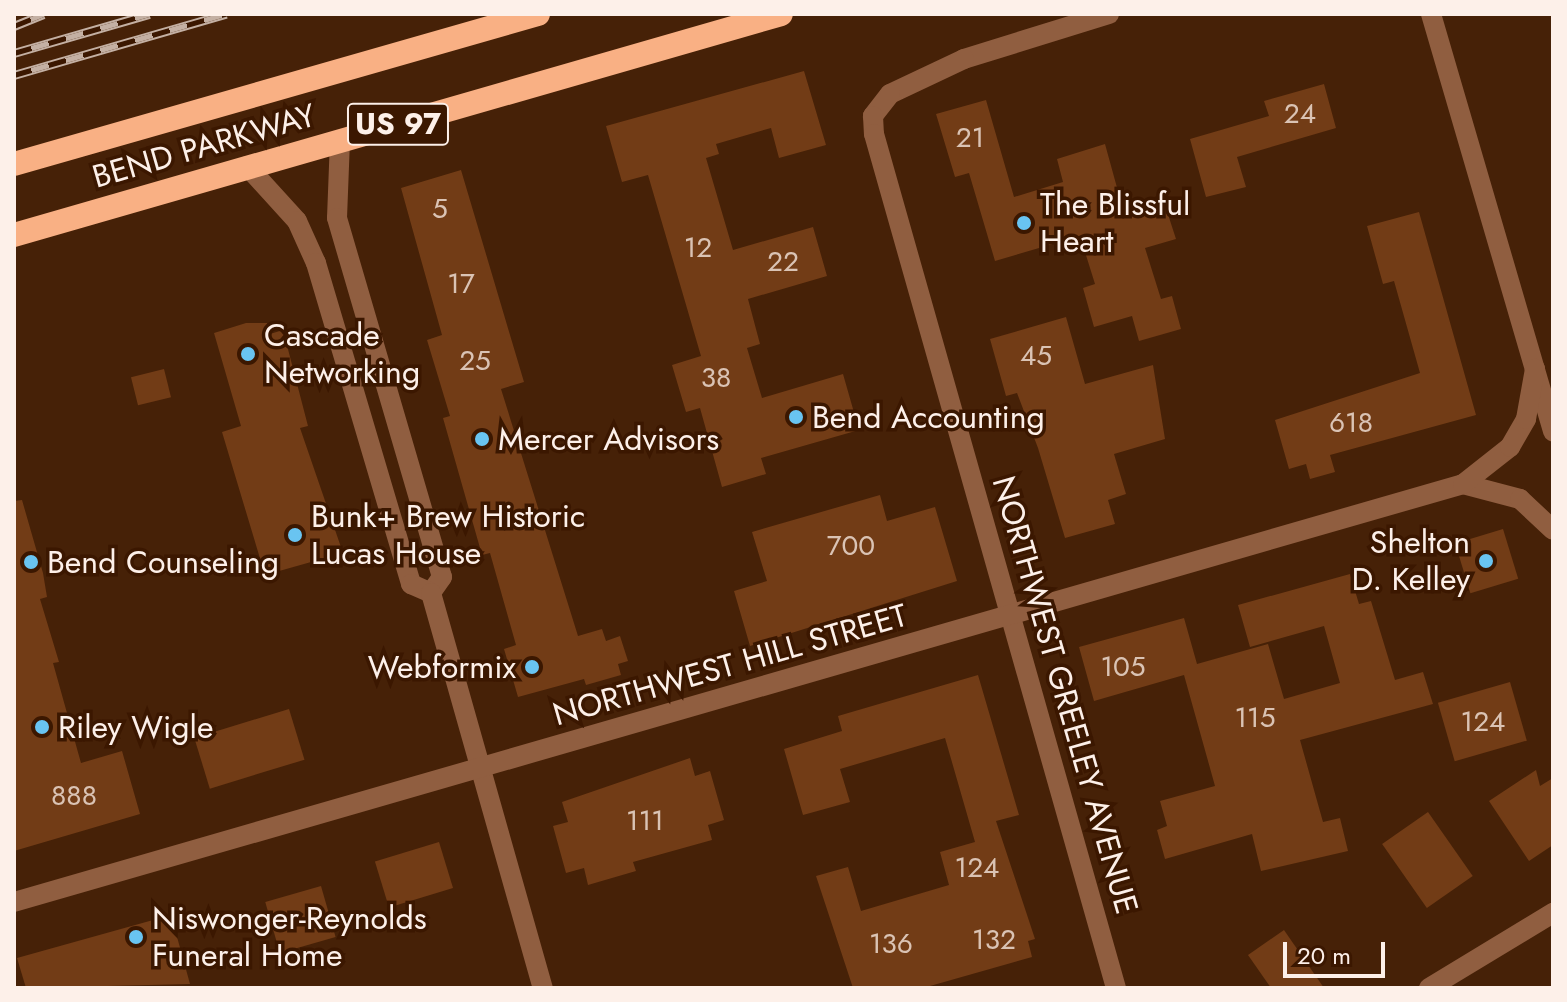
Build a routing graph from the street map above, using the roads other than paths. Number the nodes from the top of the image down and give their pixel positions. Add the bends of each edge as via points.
1 (538, 14) edge
2 (781, 14) edge
3 (1109, 14) edge
4 (1431, 14) edge
5 (340, 140) junction
6 (14, 164) edge
7 (247, 166) junction
8 (14, 235) edge
9 (1535, 369) junction
10 (1553, 389) edge
11 (1553, 432) edge
12 (1463, 484) junction
13 (1553, 530) edge
14 (431, 593) junction
15 (1009, 614) junction
16 (483, 769) junction
17 (14, 902) edge
18 (1553, 913) edge
19 (543, 988) edge
20 (1116, 988) edge
21 (1429, 988) edge

1 - 6 highway, BEND PARKWAY / US 97
2 - 5 highway, BEND PARKWAY / US 97
3 - 15 street, NORTHWEST GREELEY AVENUE via 964,59 890,94 873,116
4 - 9 street
5 - 7 highway, BEND PARKWAY / US 97
5 - 14 street via 337,218 442,577
7 - 8 highway, BEND PARKWAY / US 97
7 - 14 street via 297,221 316,263 411,584
9 - 10 street
9 - 11 street
9 - 12 street, NORTHWEST HILL STREET via 1526,419 1510,447
12 - 13 street via 1520,499
12 - 15 street, NORTHWEST HILL STREET
14 - 16 street
15 - 16 street, NORTHWEST HILL STREET
15 - 20 street, NORTHWEST GREELEY AVENUE
16 - 17 street, NORTHWEST HILL STREET
16 - 19 street
18 - 21 street

